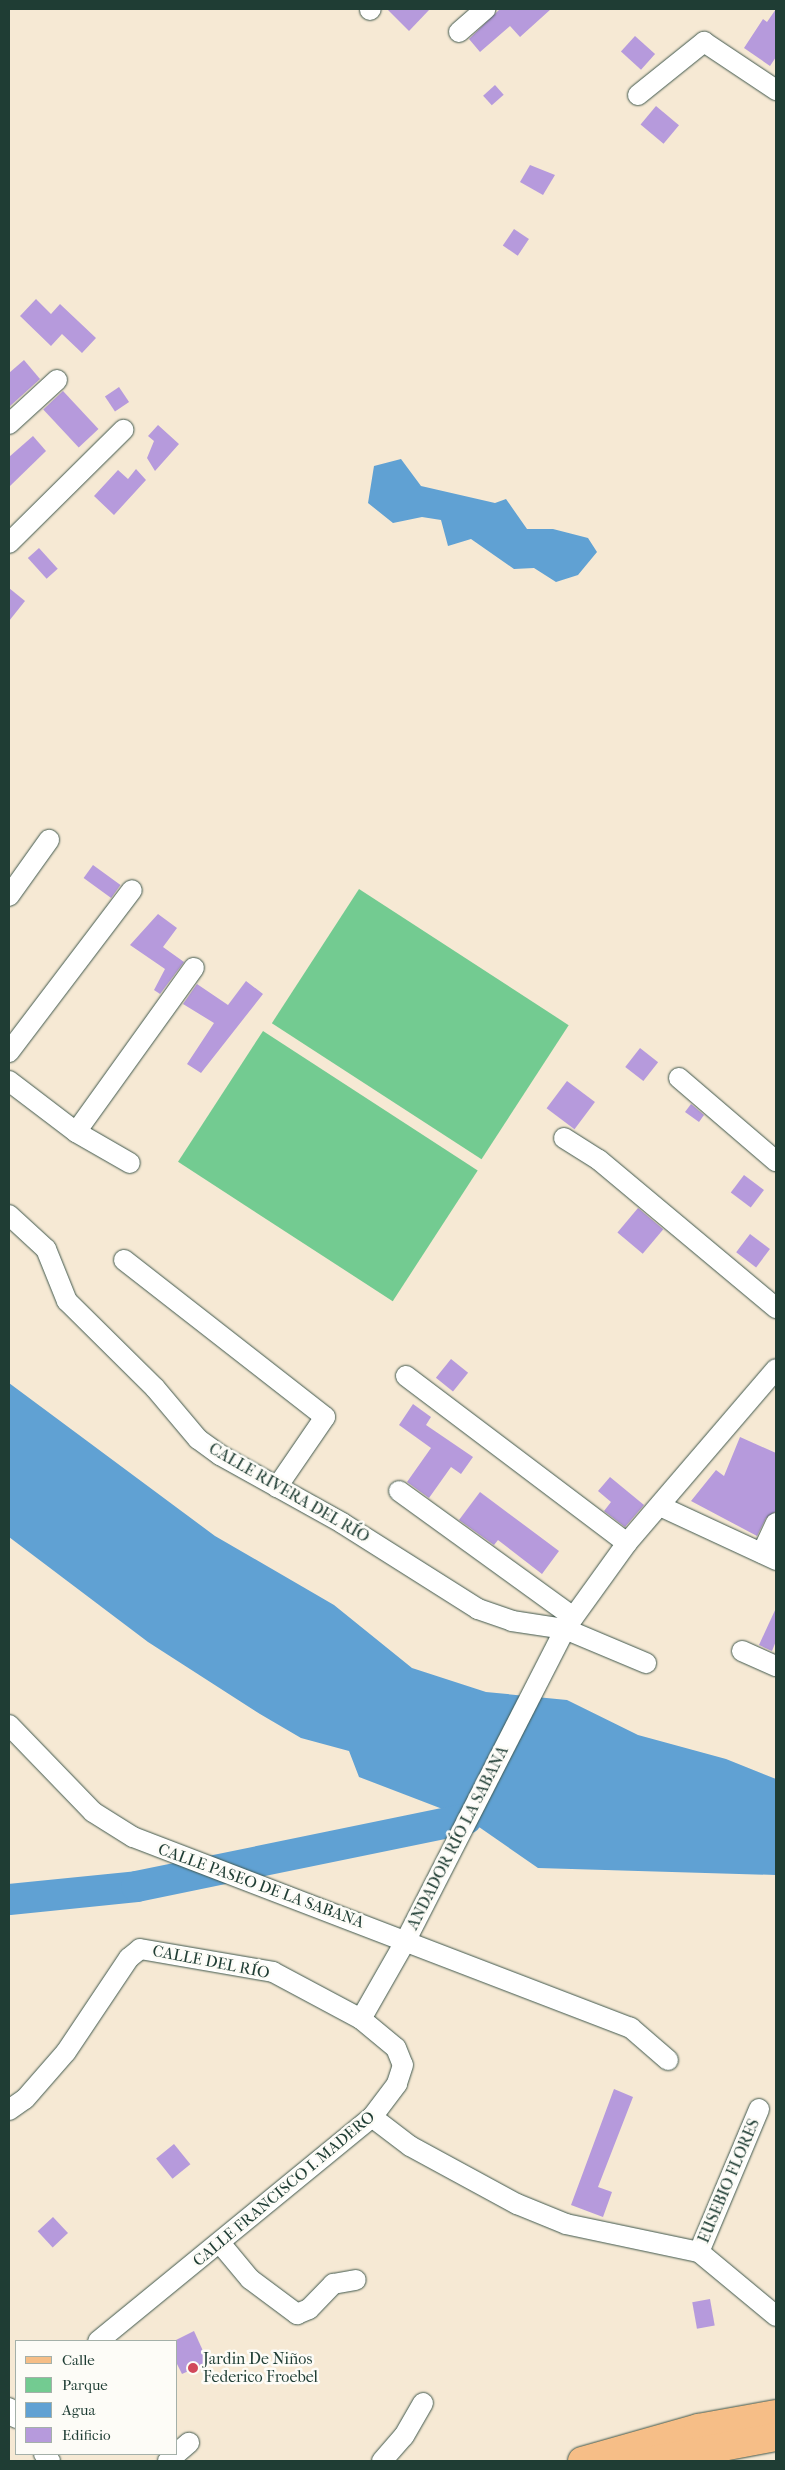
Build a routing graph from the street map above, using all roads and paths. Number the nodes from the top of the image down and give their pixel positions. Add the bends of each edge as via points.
1 (485, 9) edge
2 (459, 32) dead end
3 (776, 90) edge
4 (638, 95) dead end
5 (58, 380) dead end
6 (9, 424) edge
7 (123, 430) dead end
8 (9, 543) edge
9 (49, 840) dead end
10 (132, 890) dead end
11 (9, 896) edge
12 (194, 968) dead end
13 (9, 1052) edge
14 (679, 1078) dead end
15 (9, 1081) edge
16 (76, 1132) junction
17 (564, 1138) dead end
18 (776, 1161) edge
19 (130, 1163) dead end
20 (9, 1215) edge
21 (124, 1260) dead end
22 (776, 1308) edge
23 (776, 1369) edge
24 (406, 1376) dead end
25 (277, 1487) junction
26 (399, 1491) dead end
27 (662, 1507) junction
28 (776, 1523) edge
29 (627, 1543) junction
30 (769, 1556) edge
31 (569, 1623) junction
32 (742, 1650) dead end
33 (646, 1663) dead end
34 (776, 1666) edge
35 (9, 1725) edge
36 (406, 1940) junction
37 (361, 2019) junction
38 (668, 2060) dead end
39 (758, 2109) dead end
40 (9, 2110) edge
41 (372, 2117) junction
42 (220, 2243) junction
43 (699, 2252) junction
44 (356, 2280) dead end
45 (776, 2316) edge
46 (99, 2340) edge
47 (423, 2403) dead end
48 (776, 2414) edge
49 (776, 2437) edge
50 (189, 2443) dead end
51 (178, 2452) edge
52 (382, 2461) edge
53 (582, 2461) edge
54 (648, 2461) edge

1 - 2 street
3 - 4 street via 704,42
5 - 6 street
7 - 8 street
9 - 11 street
10 - 13 street
12 - 16 street
14 - 18 street
15 - 16 street
16 - 19 street
17 - 22 street via 599,1160
20 - 25 street, CALLE RIVERA DEL RÍO via 46,1249 67,1301 155,1388 198,1439
21 - 25 street via 325,1418
23 - 27 street, ANDADOR RÍO LA SABANA
24 - 29 street
25 - 31 street, CALLE RIVERA DEL RÍO via 478,1609 512,1621
26 - 31 street
27 - 29 street, ANDADOR RÍO LA SABANA
27 - 30 street
28 - 30 street
29 - 31 street, ANDADOR RÍO LA SABANA
31 - 33 street
31 - 36 street, ANDADOR RÍO LA SABANA
32 - 34 street
35 - 36 street, CALLE PASEO DE LA SABANA via 93,1812 133,1837 184,1861
36 - 37 street, ANDADOR RÍO LA SABANA
36 - 38 street, CALLE PASEO DE LA SABANA via 631,2028
37 - 40 street, CALLE DEL RÍO via 273,1972 140,1949 130,1958 66,2052 25,2099
37 - 41 street, CALLE FRANCISCO I. MADERO via 396,2048 403,2065 398,2084
39 - 43 street, EUSEBIO FLORES
41 - 42 street, CALLE FRANCISCO I. MADERO
41 - 43 street via 410,2146 534,2211 566,2224
42 - 44 street via 250,2279 297,2314 309,2309 333,2284
42 - 46 street, CALLE FRANCISCO I. MADERO
43 - 45 street
47 - 52 street via 404,2436
48 - 53 main road via 698,2428
49 - 54 main road
50 - 51 street

